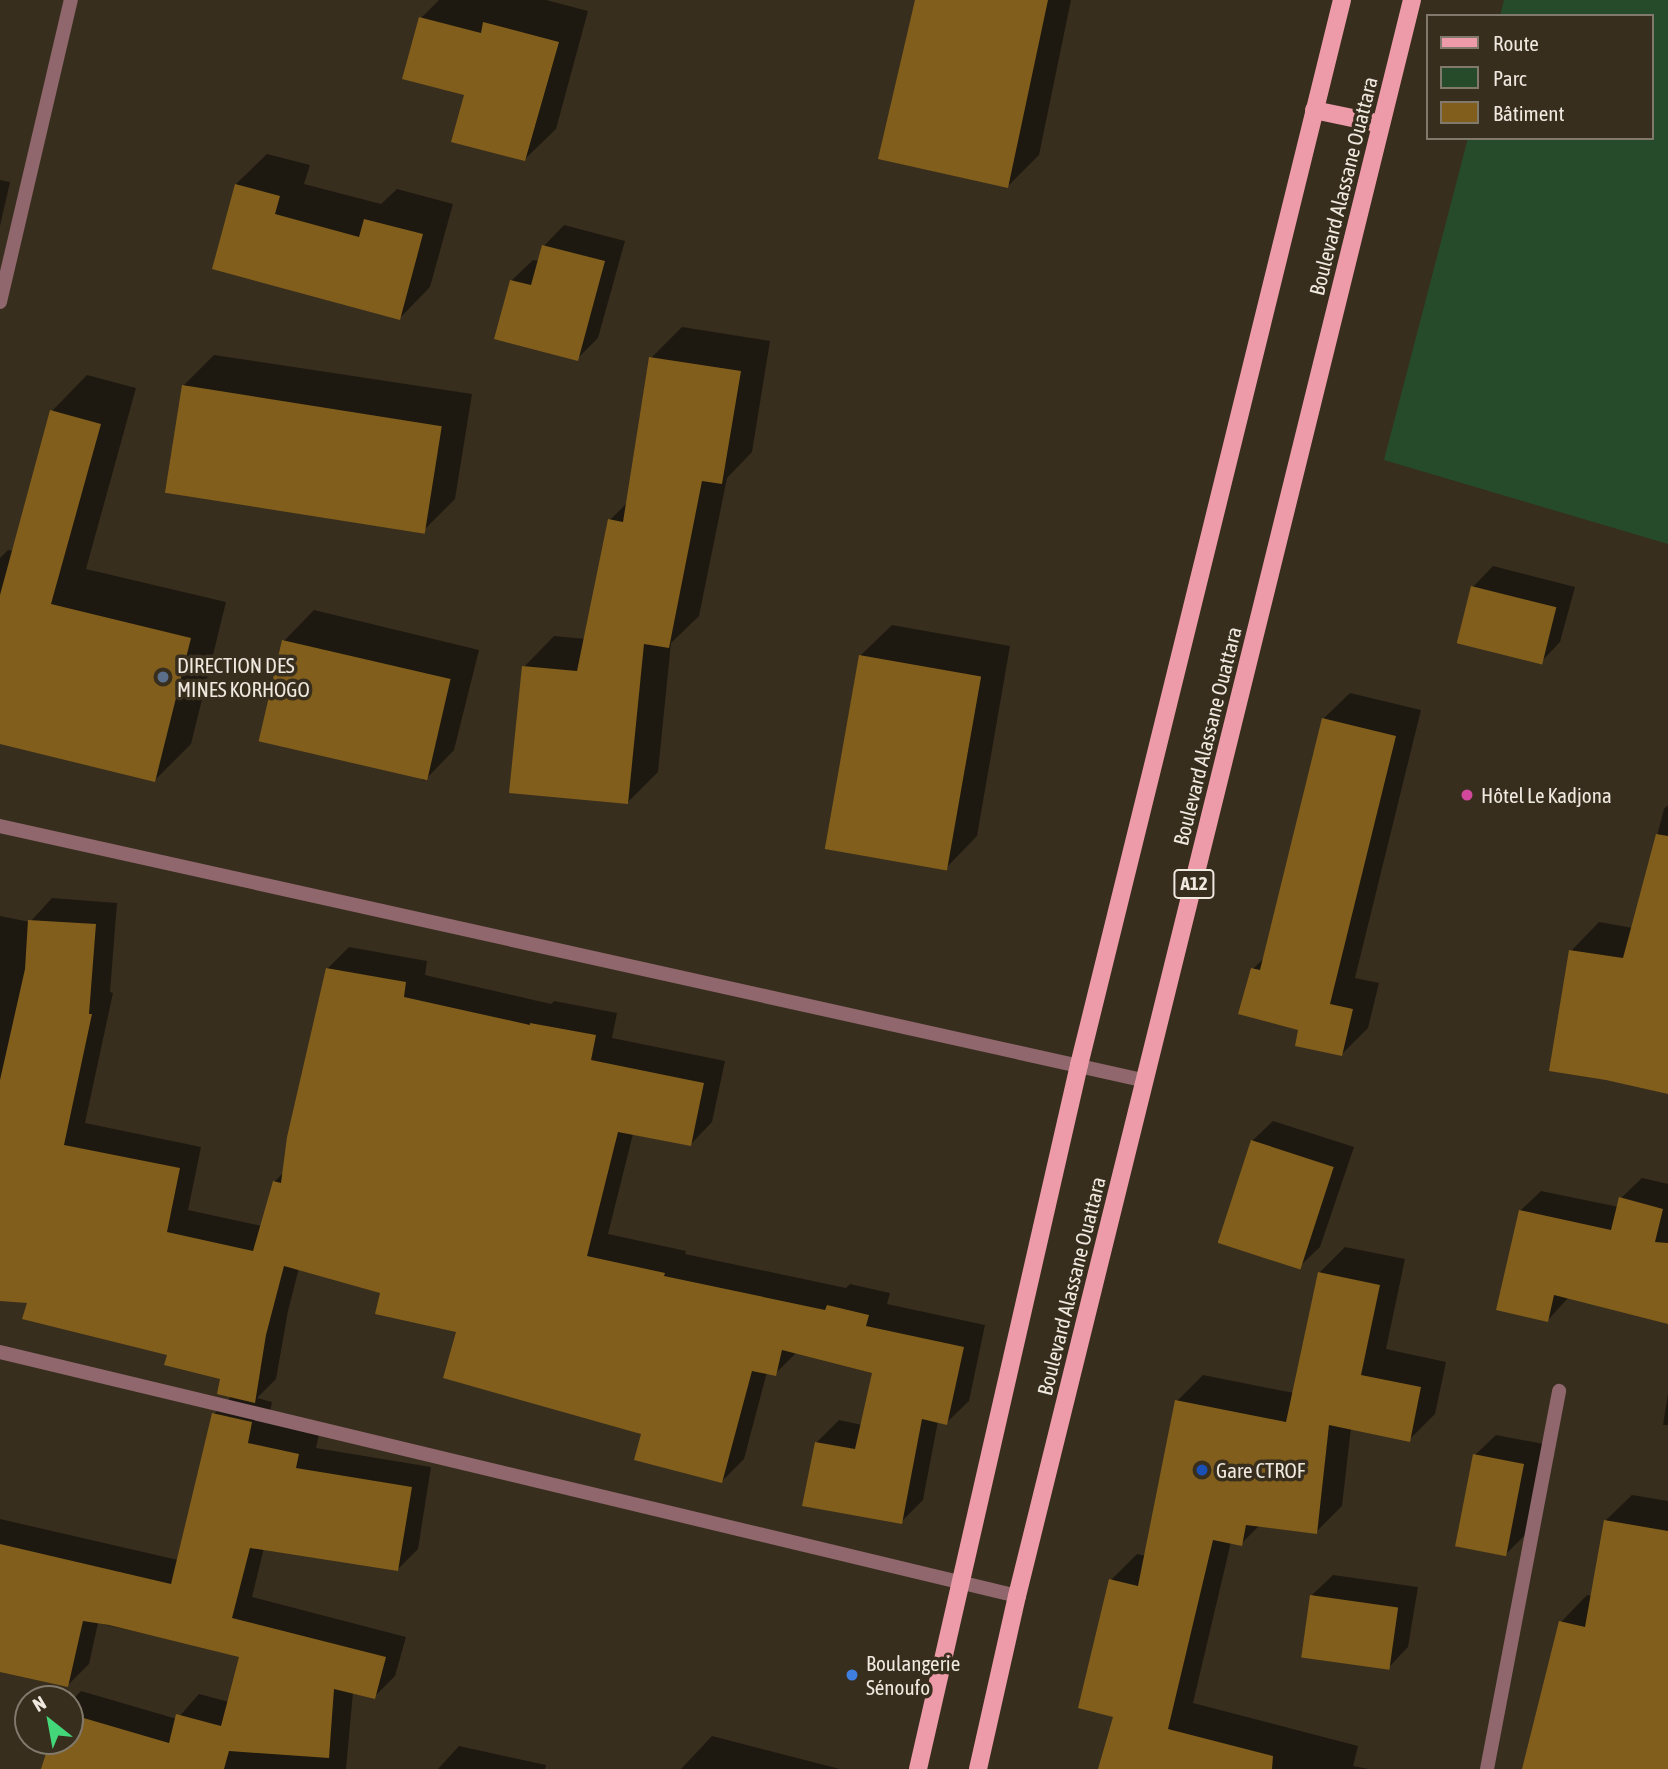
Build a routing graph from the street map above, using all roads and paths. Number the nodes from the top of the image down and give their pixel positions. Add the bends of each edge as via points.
1 (71, 0) edge
2 (1342, 0) edge
3 (1412, 0) edge
4 (1314, 110) junction
5 (1381, 124) junction
6 (0, 302) edge
7 (0, 826) edge
8 (1079, 1065) junction
9 (1146, 1081) junction
10 (0, 1352) edge
11 (1559, 1391) dead end
12 (959, 1582) junction
13 (1017, 1595) junction
14 (918, 1769) edge
15 (978, 1769) edge
16 (1488, 1769) edge

1 - 6 street
2 - 4 main road, Boulevard Alassane Ouattara
3 - 5 main road, Boulevard Alassane Ouattara / A12
4 - 5 main road
4 - 8 main road, Boulevard Alassane Ouattara
5 - 9 main road, Boulevard Alassane Ouattara / A12
7 - 8 street
8 - 9 street
8 - 12 main road, Boulevard Alassane Ouattara
9 - 13 main road, Boulevard Alassane Ouattara / A12
10 - 12 street
11 - 16 street
12 - 13 street
12 - 14 main road, Boulevard Alassane Ouattara
13 - 15 main road, Boulevard Alassane Ouattara / A12

